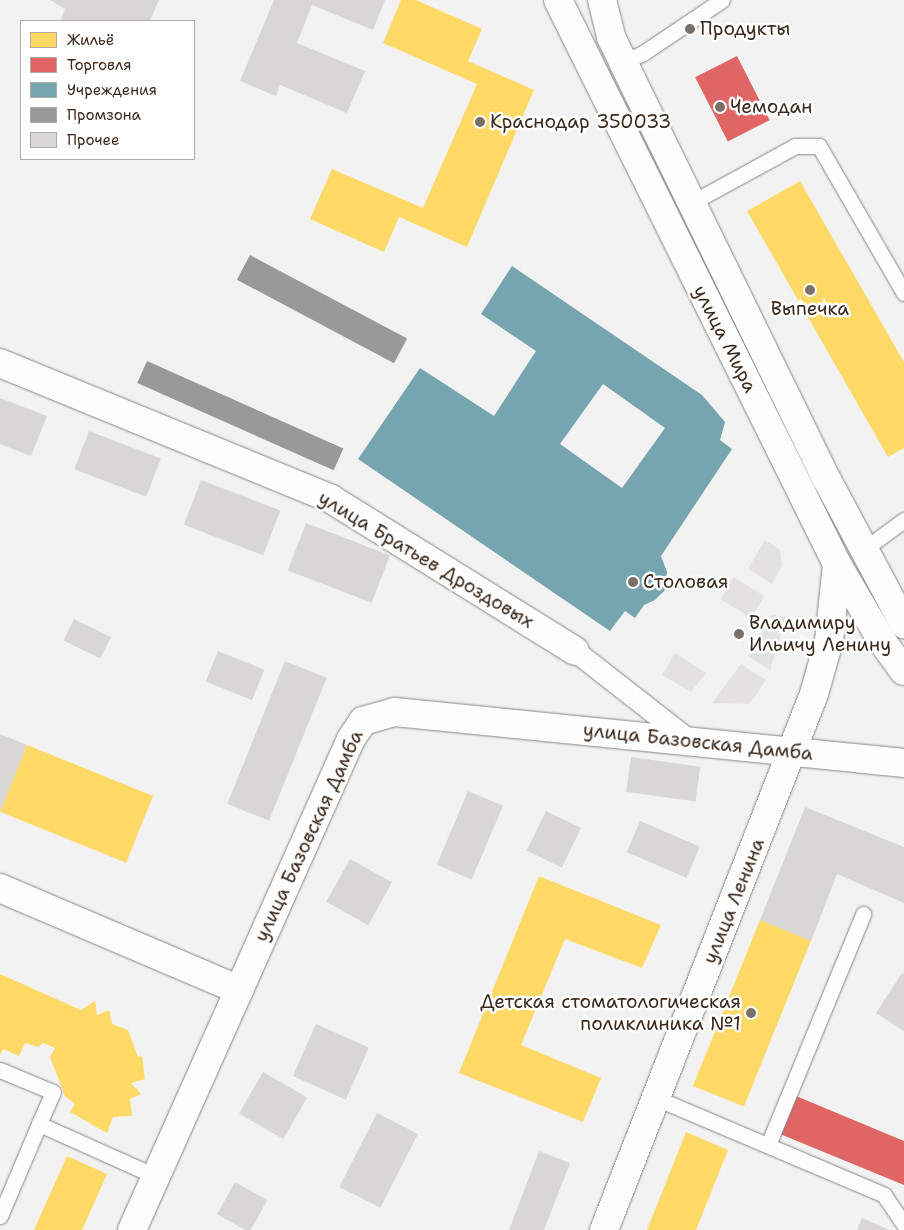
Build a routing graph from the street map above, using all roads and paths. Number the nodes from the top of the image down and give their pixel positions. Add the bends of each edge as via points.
1 (558, 0) edge
2 (602, 0) edge
3 (722, 0) edge
4 (623, 62) junction
5 (691, 203) junction
6 (904, 293) edge
7 (0, 363) edge
8 (904, 520) edge
9 (863, 550) junction
10 (837, 564) junction
11 (904, 624) edge
12 (575, 651) joint
13 (904, 671) edge
14 (690, 740) junction
15 (792, 752) junction
16 (904, 763) edge
17 (0, 888) edge
18 (863, 914) dead end
19 (239, 990) junction
20 (0, 1070) edge
21 (656, 1098) junction
22 (39, 1124) junction
23 (768, 1145) junction
24 (155, 1176) junction
25 (0, 1216) edge
26 (904, 1225) edge
27 (132, 1230) edge
28 (604, 1230) edge

1 - 10 street, улица Мира
2 - 4 street, улица Мира via 611,37
3 - 4 lane via 643,53
4 - 5 street, улица Мира
5 - 6 lane via 795,146 819,146
5 - 9 street, улица Мира
7 - 12 street, улица Братьев Дроздовых via 331,499
8 - 9 lane
9 - 11 street, улица Мира
10 - 13 street, улица Мира via 882,641
10 - 15 street, улица Ленина via 829,641
12 - 14 street, улица Братьев Дроздовых
14 - 15 street, улица Базовская Дамба
14 - 19 street, улица Базовская Дамба via 396,712 363,720 351,739
15 - 16 street, улица Базовская Дамба
15 - 21 street, улица Ленина
17 - 19 street
18 - 23 lane
19 - 24 street, улица Базовская Дамба
20 - 22 lane via 53,1092
21 - 23 lane
21 - 28 street, улица Ленина
22 - 24 lane
22 - 25 lane
23 - 26 lane via 884,1195
24 - 27 street, улица Базовская Дамба

